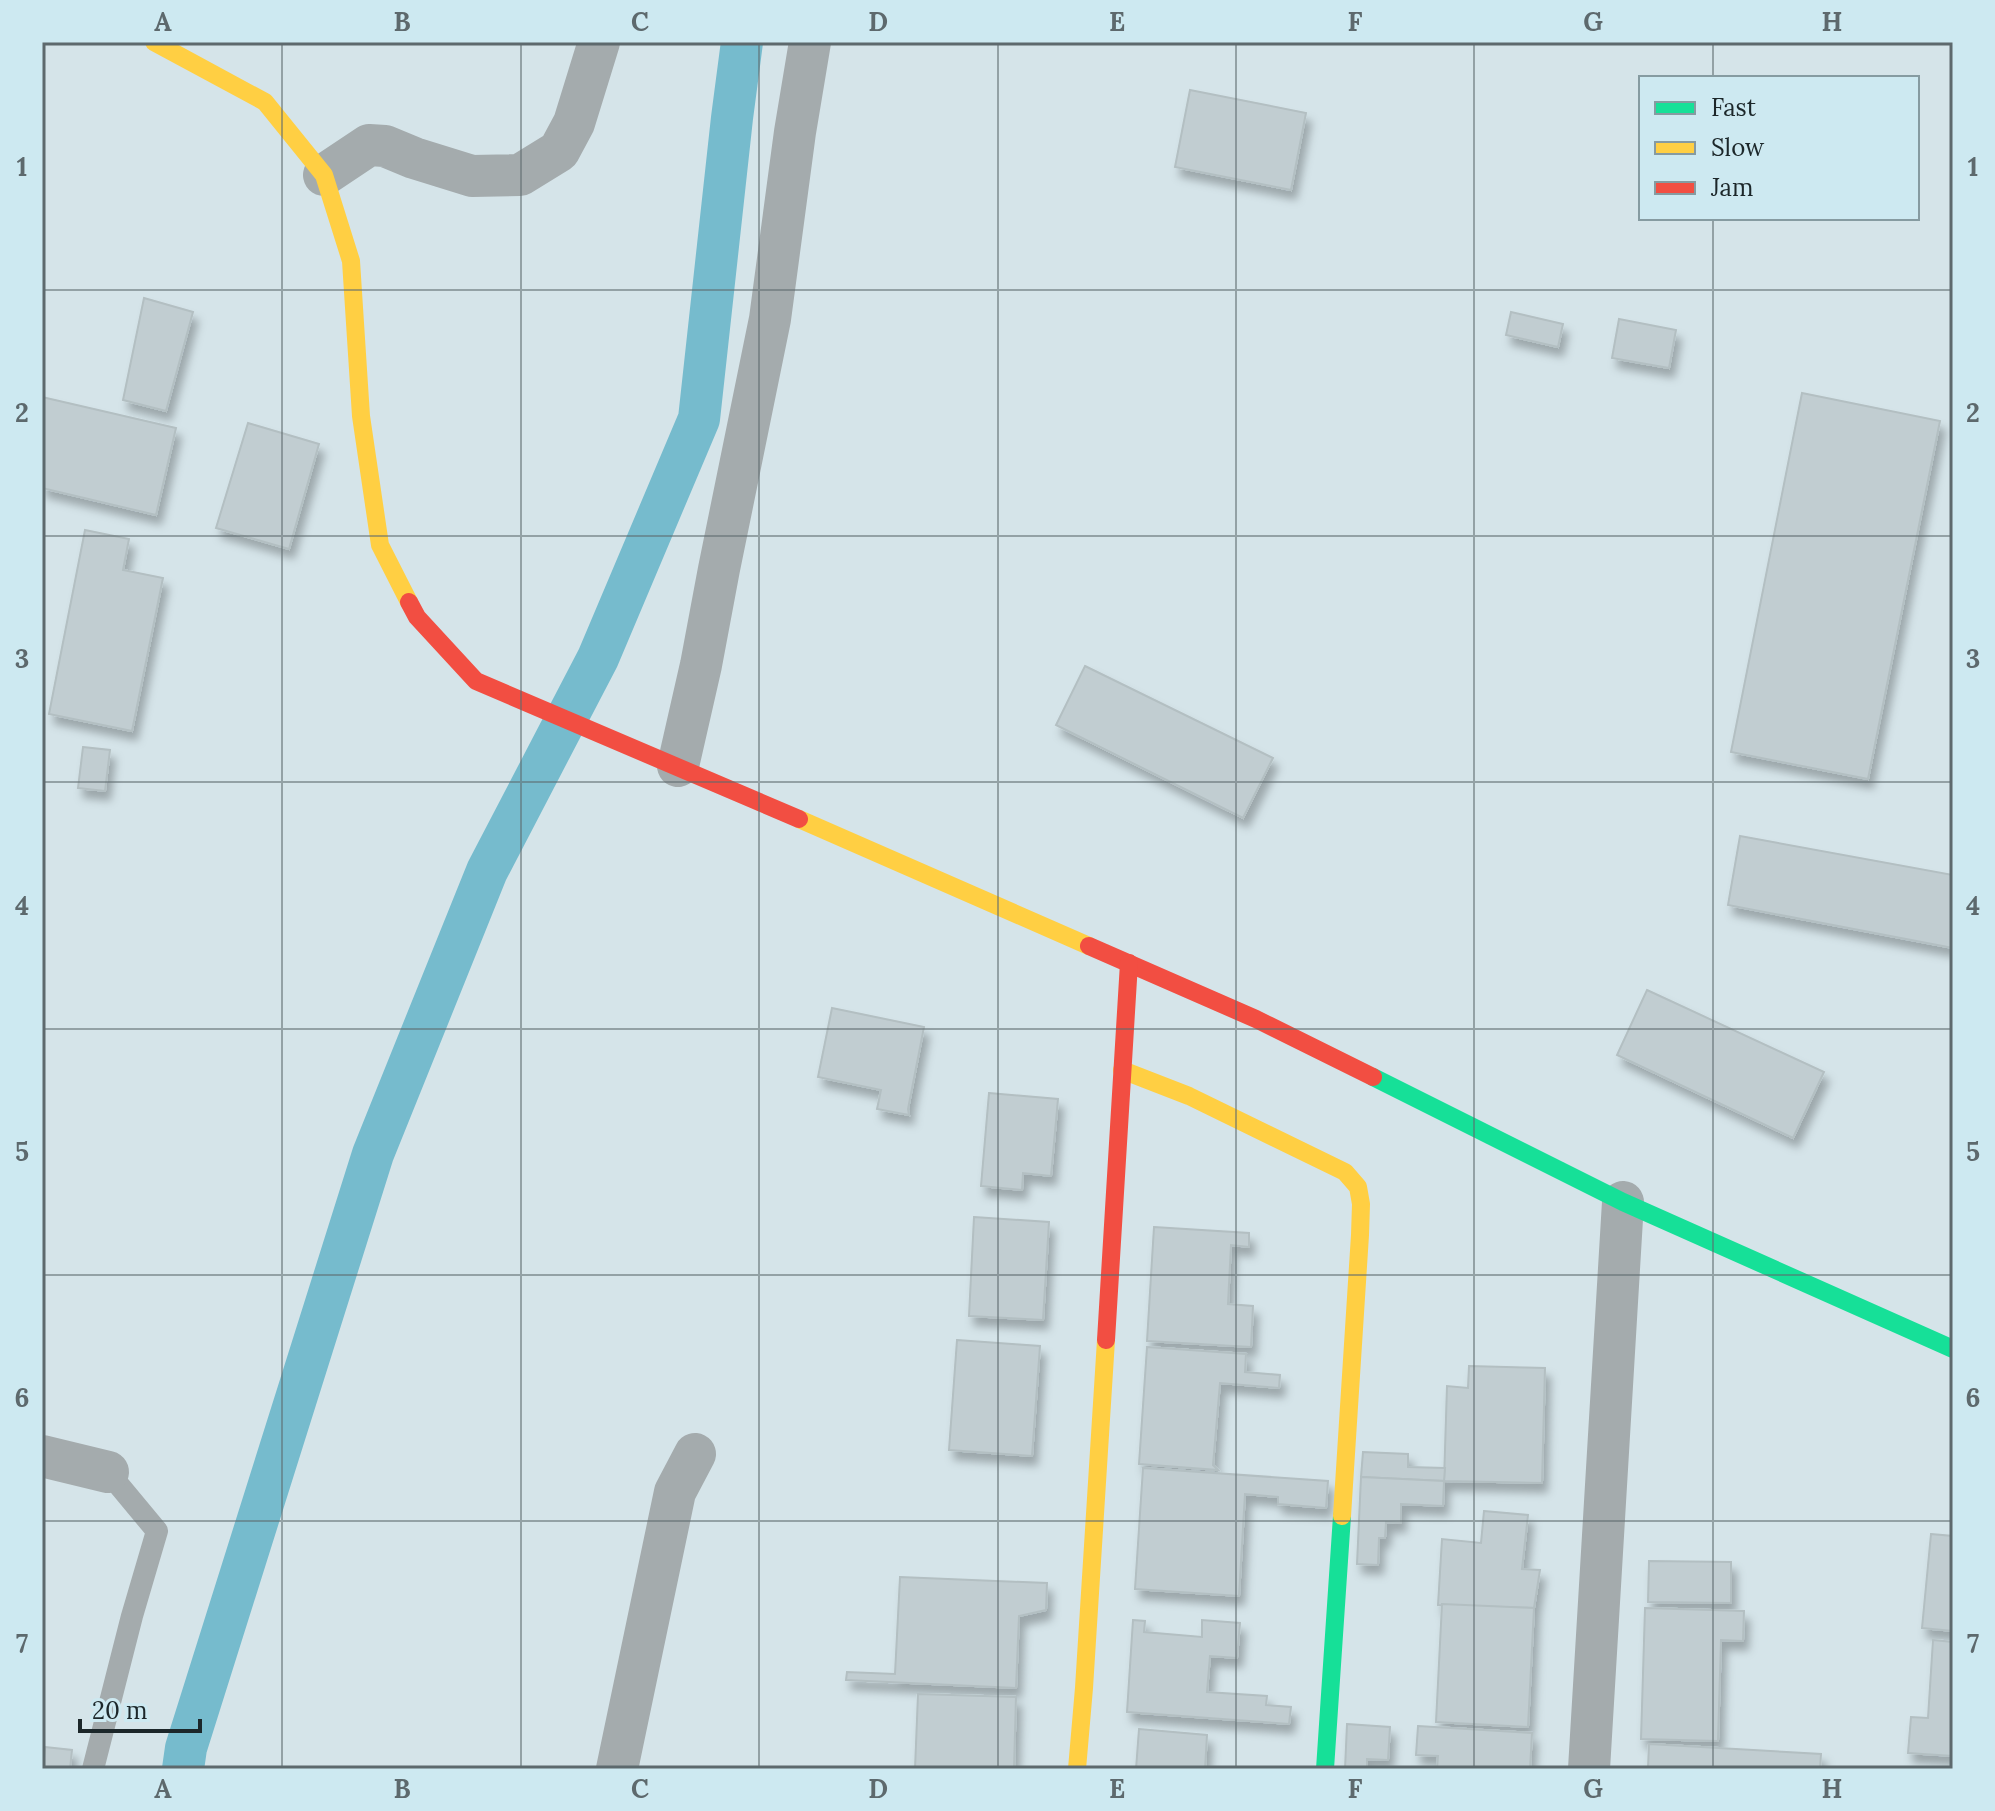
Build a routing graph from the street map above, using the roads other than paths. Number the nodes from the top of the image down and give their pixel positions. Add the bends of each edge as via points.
1 (154, 42) edge
2 (599, 42) edge
3 (810, 42) edge
4 (324, 175) junction
5 (662, 759) junction
6 (1129, 963) junction
7 (1122, 1070) junction
8 (1623, 1202) junction
9 (1953, 1349) edge
10 (695, 1454) dead end
11 (42, 1456) edge
12 (108, 1472) joint
13 (93, 1769) edge
14 (617, 1769) edge
15 (1077, 1769) edge
16 (1325, 1769) edge
17 (1589, 1769) edge

1 - 4 street via 265,102
2 - 4 street via 574,123 559,151 520,175 472,176 369,145
3 - 5 street via 770,319 701,665
4 - 5 street via 351,261 361,416 380,545 417,617 476,681
5 - 6 street
6 - 7 street
6 - 8 street via 1256,1019
7 - 15 street
7 - 16 street via 1189,1096 1345,1172 1358,1187 1360,1235
8 - 9 street
8 - 17 street
10 - 14 street via 675,1492
11 - 12 street
12 - 13 lane via 157,1531

